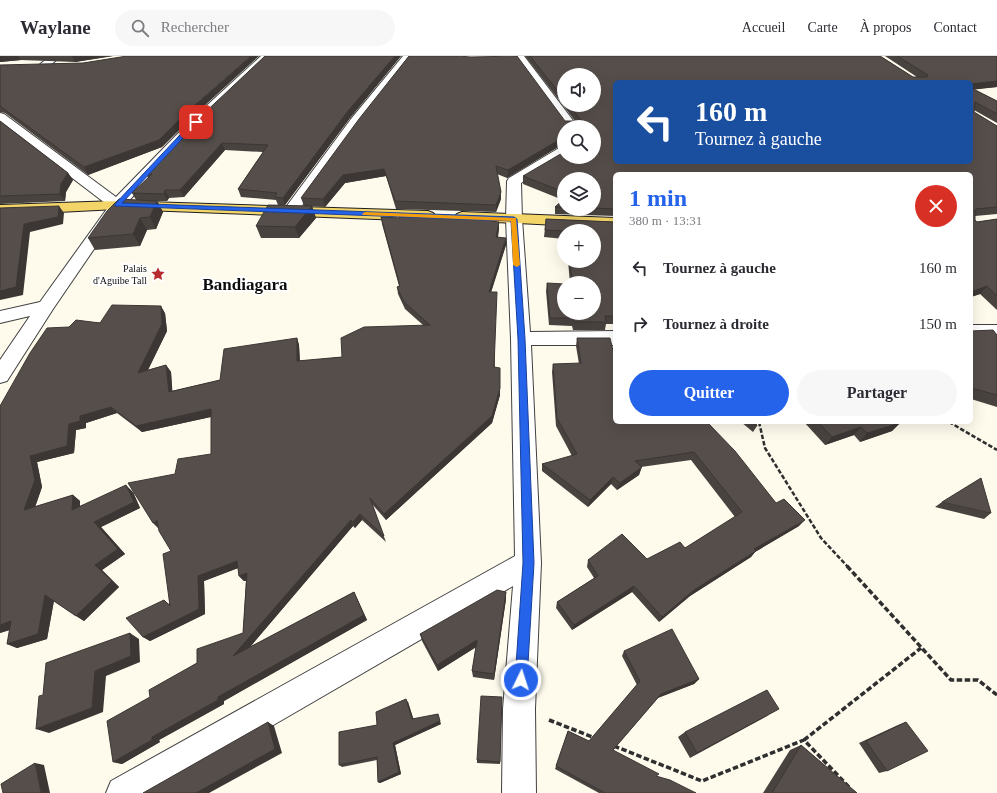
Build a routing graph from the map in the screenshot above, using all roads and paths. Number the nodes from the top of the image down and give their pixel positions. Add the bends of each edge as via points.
1 (267, 56) edge
2 (408, 56) edge
3 (519, 56) edge
4 (56, 61) edge
5 (39, 66) edge
6 (0, 117) edge
7 (567, 120) edge
8 (557, 155) edge
9 (117, 205) junction
10 (0, 210) edge
11 (291, 211) junction
12 (514, 219) junction
13 (613, 223) edge
14 (46, 306) junction
15 (0, 317) edge
16 (973, 331) edge
17 (997, 331) edge
18 (613, 338) edge
19 (522, 339) junction
20 (0, 376) edge
21 (759, 424) edge
22 (952, 424) edge
23 (997, 450) edge
24 (528, 563) junction
25 (922, 648) junction
26 (997, 695) edge
27 (520, 709) junction
28 (600, 740) edge
29 (804, 740) junction
30 (607, 743) edge
31 (123, 793) edge
32 (519, 793) edge
33 (855, 793) edge

1 - 9 street via 196,122
2 - 11 street via 355,122
3 - 7 street
4 - 5 street
6 - 9 street
8 - 12 street via 514,181
9 - 10 main road
9 - 11 main road
9 - 14 street
11 - 12 main road
12 - 13 main road
12 - 19 street
14 - 15 street
14 - 20 street
16 - 17 street
18 - 19 street
19 - 24 street
21 - 25 path via 765,448 821,538
22 - 23 path
24 - 27 street
24 - 31 street
25 - 26 path via 951,680 978,680
25 - 29 path
27 - 28 path
27 - 32 street
29 - 30 path via 702,780
29 - 33 path

